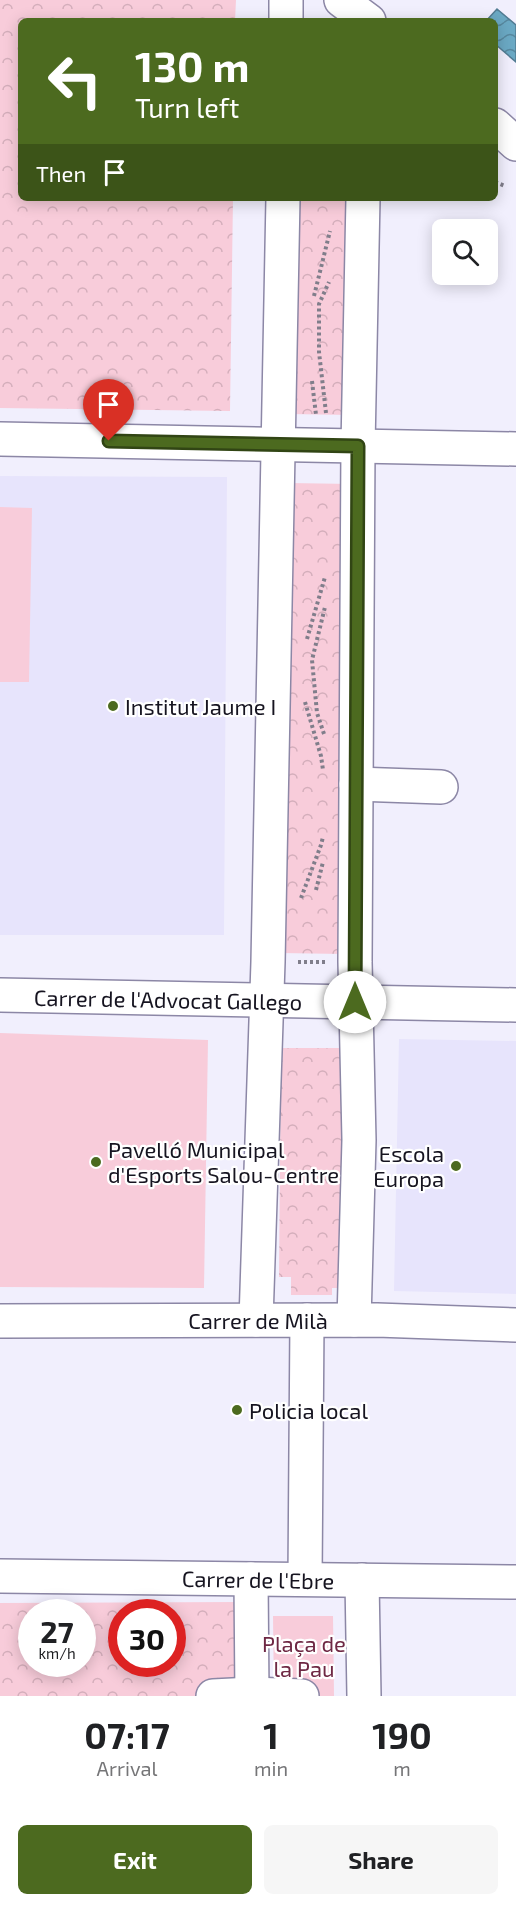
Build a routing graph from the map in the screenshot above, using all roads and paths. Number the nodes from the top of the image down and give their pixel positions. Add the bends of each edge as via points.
1 (286, 0) edge
2 (286, 18) edge
3 (498, 128) edge
4 (516, 144) edge
5 (498, 183) edge
6 (505, 186) dead end
7 (283, 201) edge
8 (363, 201) edge
9 (331, 226) dead end
10 (313, 307) dead end
11 (312, 378) dead end
12 (0, 439) edge
13 (278, 445) junction
14 (320, 445) junction
15 (358, 446) junction
16 (516, 449) edge
17 (326, 574) dead end
18 (305, 646) dead end
19 (303, 693) dead end
20 (324, 775) dead end
21 (356, 784) junction
22 (441, 787) dead end
23 (323, 833) dead end
24 (301, 899) dead end
25 (332, 962) dead end
26 (291, 963) dead end
27 (0, 995) edge
28 (267, 1001) junction
29 (355, 1002) junction
30 (516, 1005) edge
31 (256, 1320) junction
32 (307, 1320) junction
33 (354, 1320) junction
34 (0, 1321) edge
35 (516, 1325) edge
36 (0, 1576) edge
37 (251, 1579) junction
38 (305, 1579) junction
39 (362, 1580) junction
40 (516, 1582) edge
41 (252, 1695) edge
42 (213, 1696) edge
43 (302, 1696) edge
44 (364, 1696) edge

1 - 2 street
3 - 4 street
5 - 6 path
7 - 13 street
8 - 15 street
9 - 10 path
11 - 14 path
12 - 13 street
13 - 14 street
13 - 28 street
14 - 15 street
15 - 16 street
15 - 21 street
17 - 18 path
19 - 20 path
21 - 22 street
21 - 29 street
23 - 24 path
25 - 26 path
27 - 28 street, Carrer de l'Advocat Gallego
28 - 29 street, Carrer de l'Advocat Gallego
28 - 31 street
29 - 30 street, Carrer de l'Advocat Gallego
29 - 33 street via 360,1140
31 - 32 street, Carrer de Milà
31 - 34 street, Carrer de Milà
32 - 33 street, Carrer de Milà
32 - 38 street
33 - 35 street, Carrer de Milà
36 - 37 street, Carrer de l'Ebre
37 - 38 street, Carrer de l'Ebre
37 - 41 street
38 - 39 street, Carrer de l'Ebre
39 - 40 street, Carrer de l'Ebre
39 - 44 street
41 - 42 street
41 - 43 street

